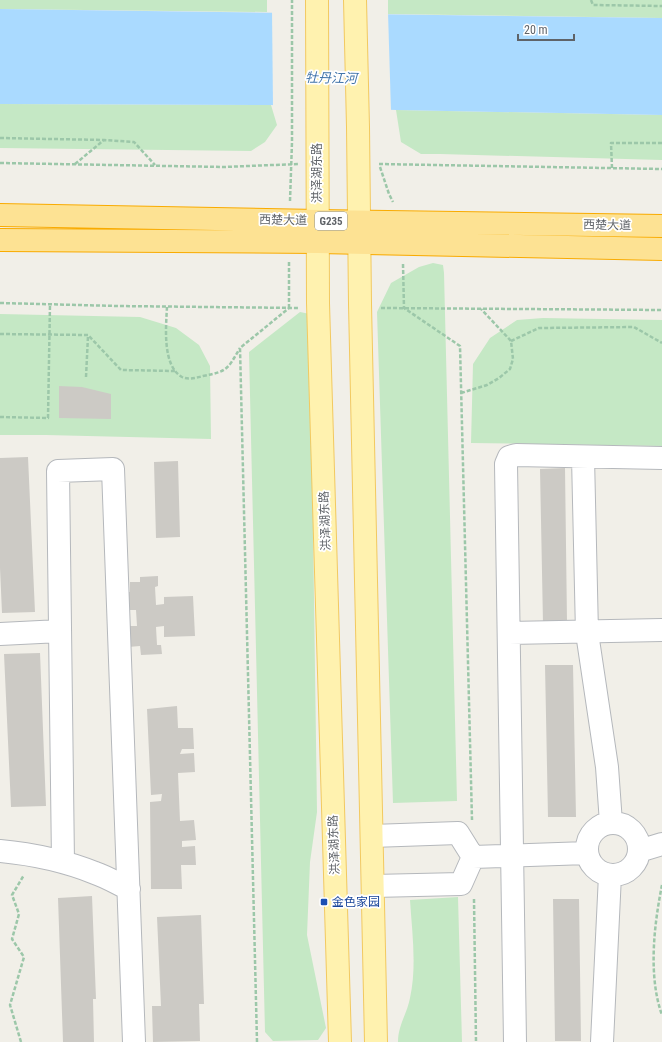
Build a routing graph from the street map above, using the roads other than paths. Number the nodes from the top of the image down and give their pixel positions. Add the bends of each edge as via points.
1 (317, 0) edge
2 (356, 0) edge
3 (0, 214) edge
4 (359, 222) junction
5 (662, 226) edge
6 (318, 232) junction
7 (0, 240) edge
8 (359, 243) junction
9 (662, 249) edge
10 (584, 457) junction
11 (662, 458) edge
12 (662, 630) edge
13 (60, 631) junction
14 (587, 632) junction
15 (509, 633) junction
16 (0, 634) edge
17 (611, 823) junction
18 (372, 836) junction
19 (662, 844) edge
20 (0, 851) edge
21 (639, 851) junction
22 (587, 853) junction
23 (511, 856) junction
24 (473, 857) junction
25 (62, 862) junction
26 (610, 875) junction
27 (373, 886) junction
28 (128, 889) junction
29 (134, 1042) edge
30 (340, 1042) edge
31 (376, 1042) edge
32 (515, 1042) edge
33 (602, 1042) edge

1 - 6 main road, 洪泽湖东路
2 - 4 main road
3 - 6 highway, 西楚大道 / G235
4 - 5 highway, 西楚大道 / G235
4 - 6 highway, 西楚大道 / G235
4 - 8 main road
6 - 7 highway, 西楚大道 / G235
6 - 8 highway, 西楚大道 / G235
6 - 30 main road, 洪泽湖东路 via 318,308
8 - 9 highway, 西楚大道 / G235
8 - 18 main road
10 - 11 lane
10 - 14 lane
10 - 15 lane via 516,455 509,457 506,464
12 - 14 lane
13 - 16 lane
13 - 25 lane
13 - 28 lane via 58,471 113,469
14 - 15 lane
14 - 17 lane via 608,767
15 - 23 lane
17 - 21 lane via 628,828 638,842
17 - 22 lane via 596,828 591,834
18 - 24 lane via 458,833
18 - 27 main road
19 - 21 lane
20 - 25 lane
21 - 26 lane via 637,859 626,872
22 - 23 lane
22 - 26 lane via 597,869
23 - 24 lane
23 - 32 lane
24 - 27 lane via 461,884
25 - 28 lane via 96,873
26 - 33 lane
27 - 31 main road
28 - 29 lane

